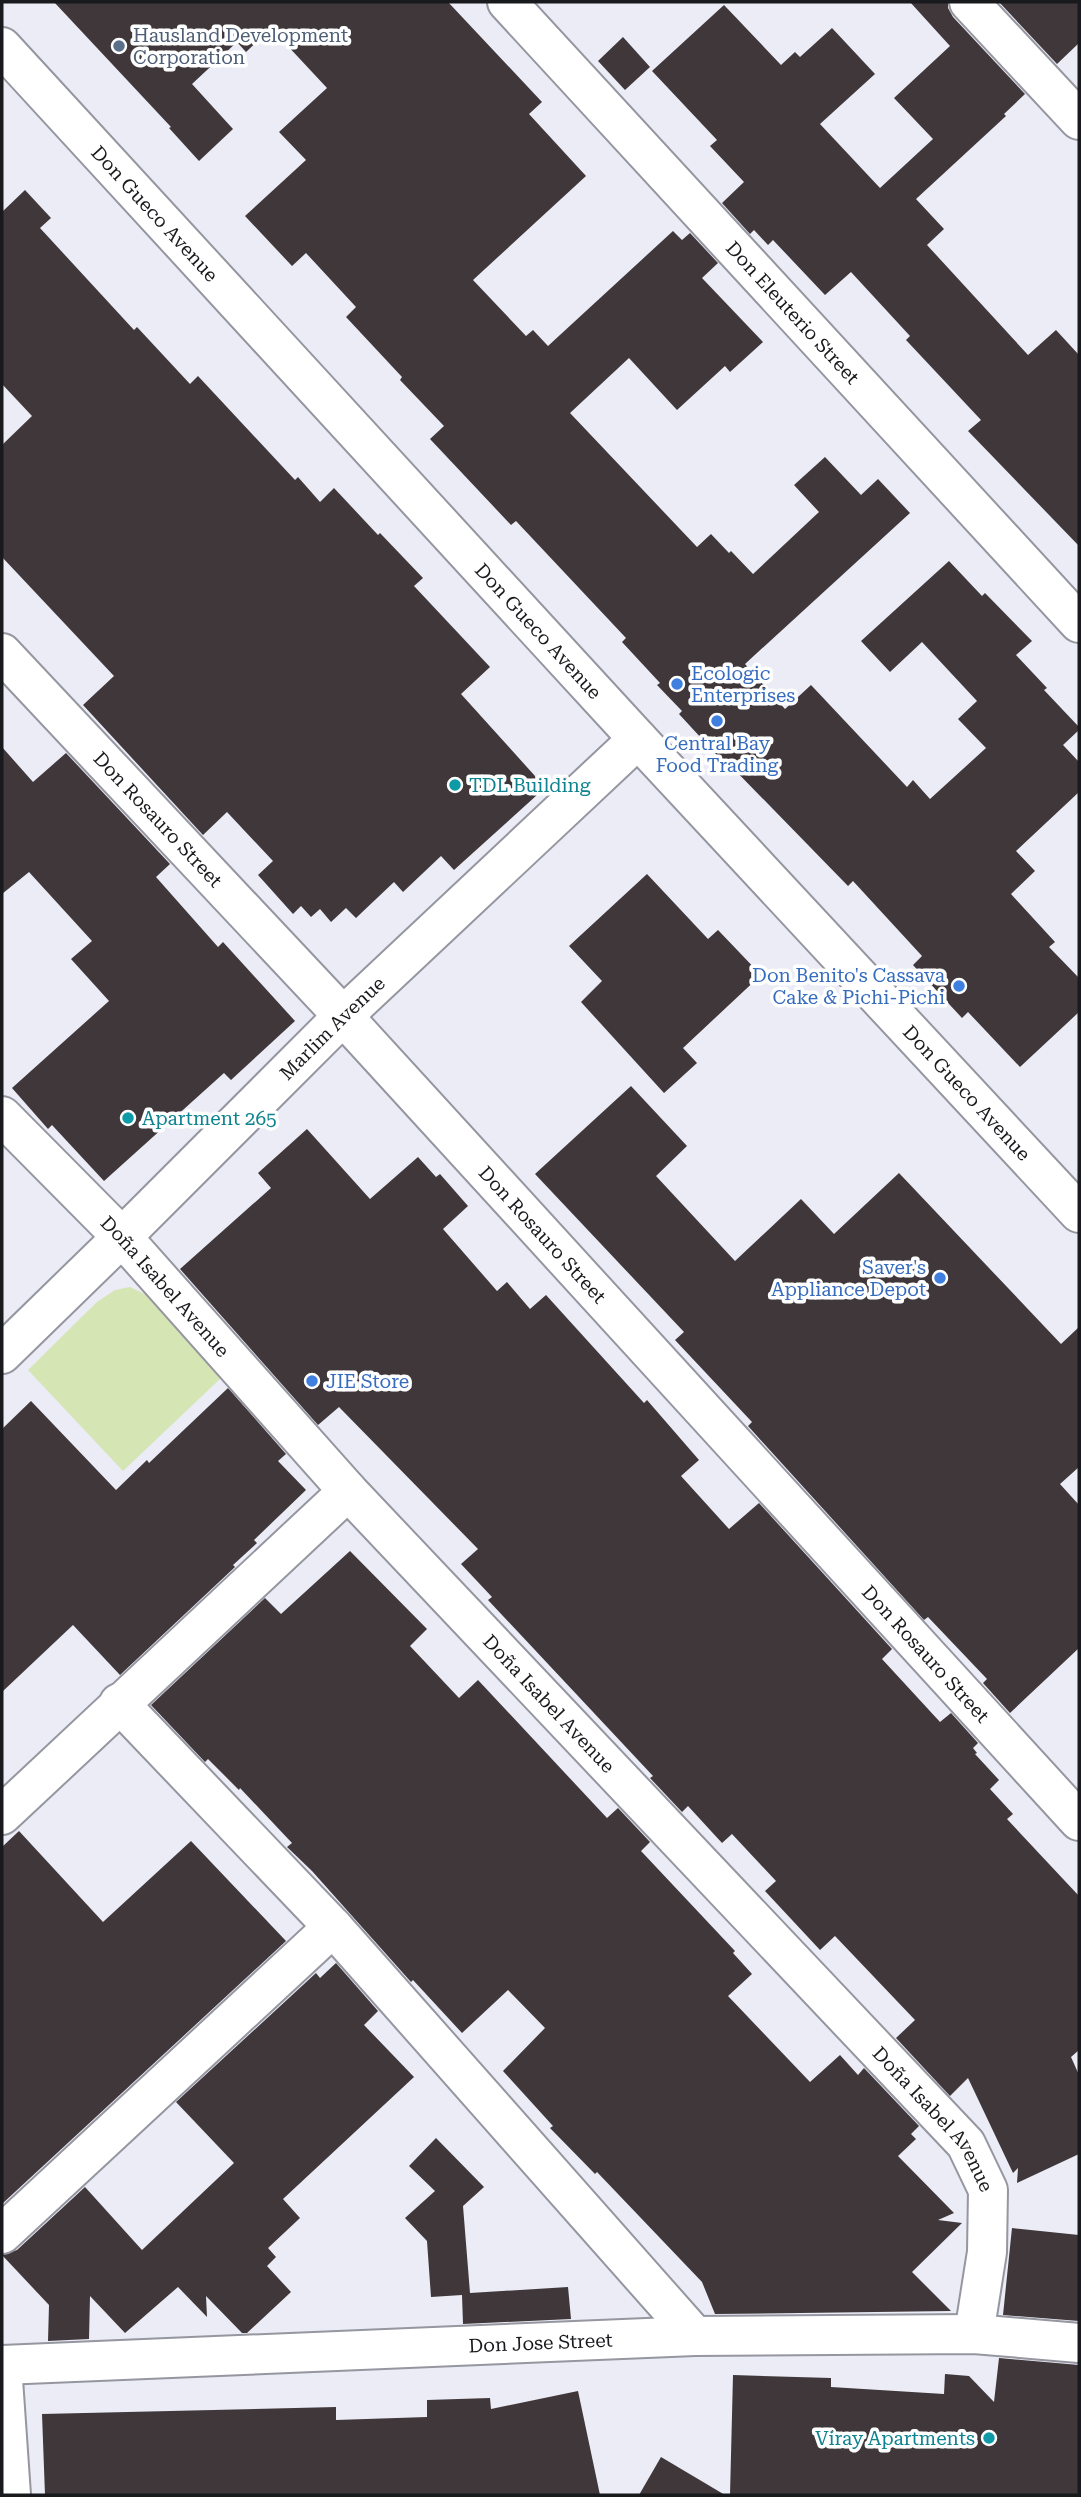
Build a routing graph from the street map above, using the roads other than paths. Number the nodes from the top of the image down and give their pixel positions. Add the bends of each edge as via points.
1 (507, 2) edge
2 (969, 2) edge
3 (2, 47) edge
4 (1079, 120) edge
5 (1079, 624) edge
6 (2, 653) edge
7 (638, 739) junction
8 (343, 1016) junction
9 (2, 1115) edge
10 (1079, 1213) edge
11 (122, 1237) junction
12 (2, 1354) edge
13 (348, 1491) junction
14 (119, 1703) junction
15 (2, 1815) edge
16 (1079, 1821) edge
17 (333, 1927) junction
18 (2, 2234) edge
19 (974, 2334) junction
20 (695, 2336) junction
21 (1079, 2343) edge
22 (2, 2365) edge
23 (11, 2495) edge

1 - 5 street, Don Eleuterio Street
2 - 4 street
3 - 7 street, Don Gueco Avenue
6 - 8 street, Don Rosauro Street
7 - 8 street, Marlim Avenue
7 - 10 street, Don Gueco Avenue
8 - 11 street, Marlim Avenue
8 - 16 street, Don Rosauro Street
9 - 11 street, Doña Isabel Avenue
11 - 12 street, Marlim Avenue
11 - 13 street, Doña Isabel Avenue
13 - 14 street
13 - 19 street, Doña Isabel Avenue via 966,2144 988,2190 987,2252
14 - 15 street
14 - 17 street
17 - 18 street
17 - 20 street
19 - 20 street, Don Jose Street
19 - 21 street, Don Jose Street
20 - 22 street, Don Jose Street
22 - 23 street

